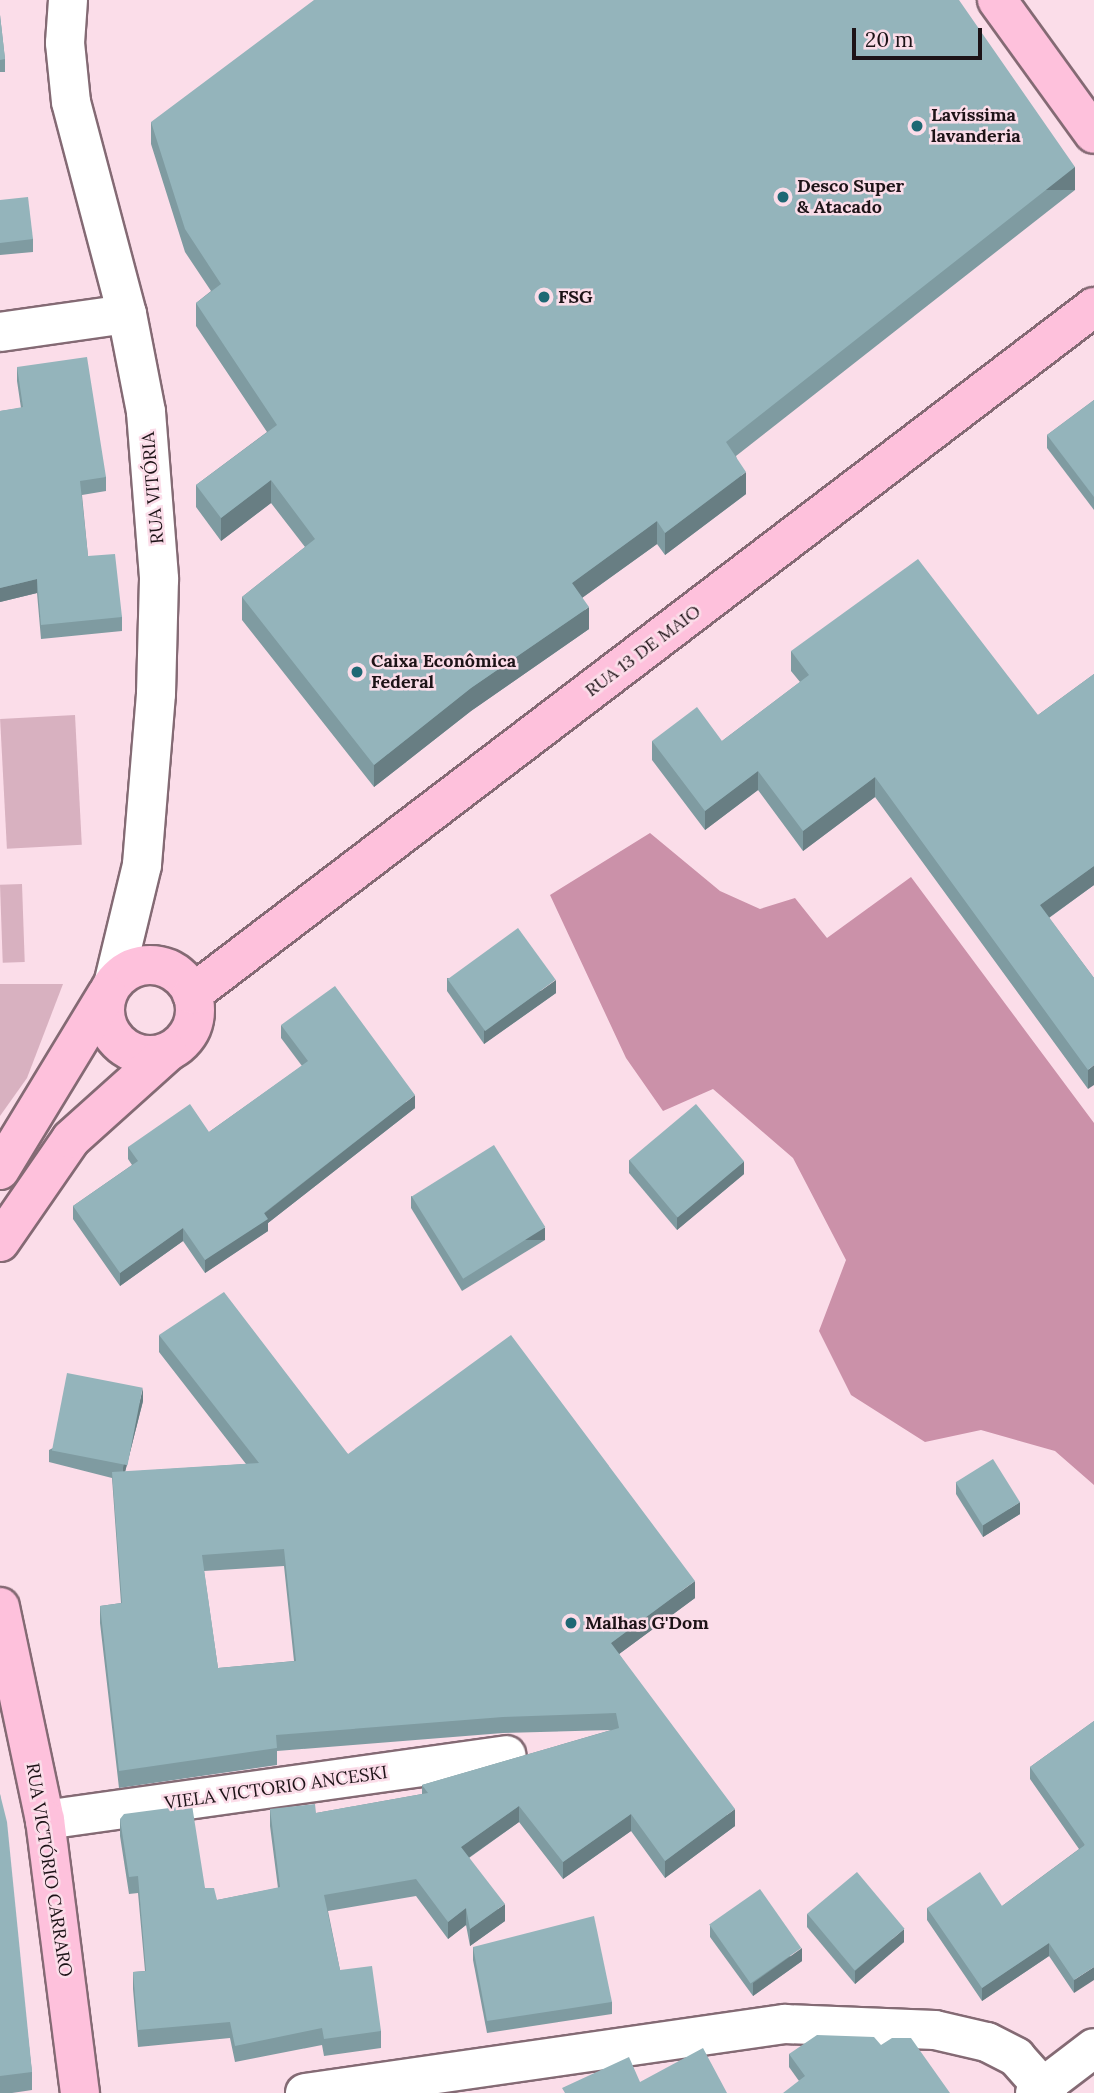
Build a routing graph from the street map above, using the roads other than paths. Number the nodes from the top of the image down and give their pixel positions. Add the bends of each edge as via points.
1 (68, 0) edge
2 (998, 0) edge
3 (1094, 134) edge
4 (1094, 307) edge
5 (127, 314) junction
6 (0, 332) edge
7 (111, 988) junction
8 (192, 994) junction
9 (168, 1052) junction
10 (0, 1170) edge
11 (0, 1242) edge
12 (0, 1607) edge
13 (506, 1755) dead end
14 (45, 1820) junction
15 (1094, 2048) edge
16 (1042, 2091) edge
17 (80, 2093) edge
18 (305, 2093) edge

1 - 5 street, RUA VITÓRIA via 65,43 71,102
2 - 3 main road
4 - 8 main road, RUA 13 DE MAIO
5 - 6 street
5 - 7 street, RUA VITÓRIA via 146,412 159,579 156,694 142,865
7 - 8 main road via 132,968 154,964 180,977
7 - 9 main road via 107,1024 113,1037 138,1054
7 - 10 main road
8 - 9 main road via 194,1018 189,1032
9 - 11 main road via 71,1139
12 - 14 main road, RUA VICTÓRIO CARRARO
13 - 14 street, VIELA VICTORIO ANCESKI
14 - 17 main road, RUA VICTÓRIO CARRARO
15 - 16 street
16 - 18 street via 1016,2057 987,2042 935,2030 785,2024

